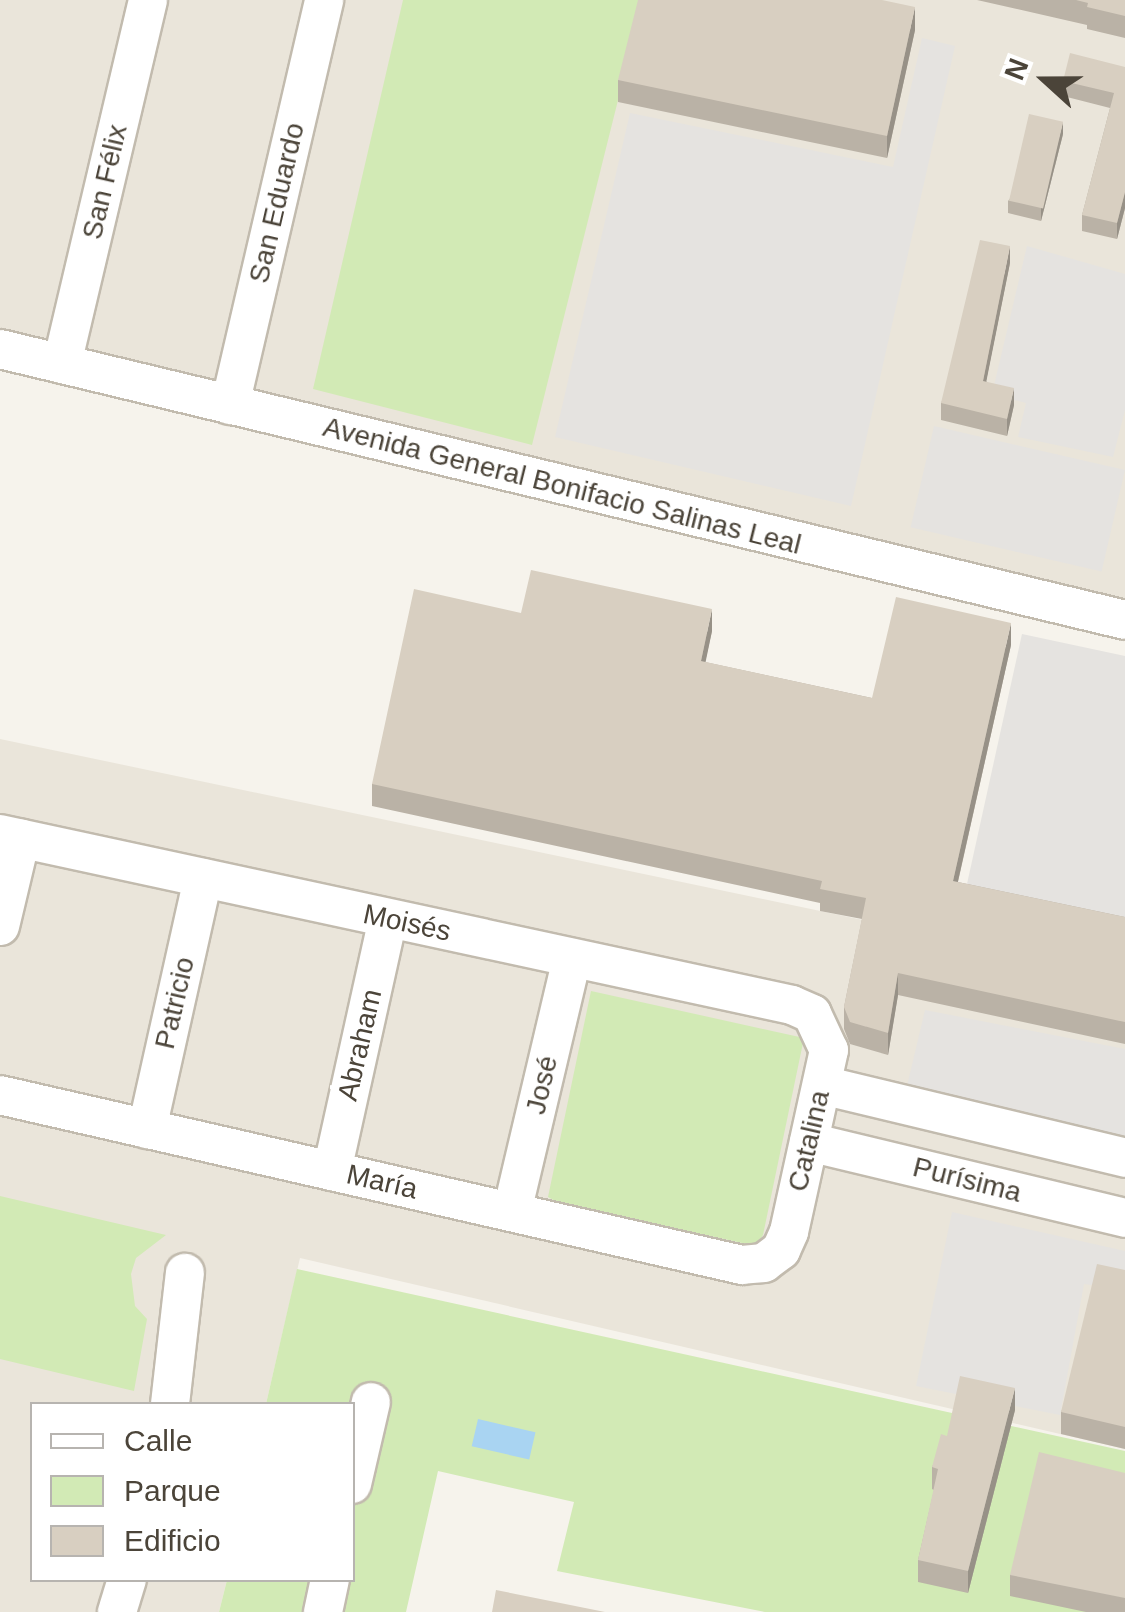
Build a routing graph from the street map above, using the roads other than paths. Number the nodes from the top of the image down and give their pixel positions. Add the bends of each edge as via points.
1 (148, 0) edge
2 (324, 0) edge
3 (0, 349) edge
4 (62, 364) junction
5 (230, 405) junction
6 (1125, 620) edge
7 (10, 836) edge
8 (203, 878) junction
9 (388, 919) junction
10 (0, 926) edge
11 (572, 958) junction
12 (812, 1014) joint
13 (822, 1085) junction
14 (0, 1095) edge
15 (934, 1113) junction
16 (147, 1129) junction
17 (809, 1142) junction
18 (1125, 1158) edge
19 (923, 1169) junction
20 (332, 1171) junction
21 (512, 1212) junction
22 (1125, 1218) edge
23 (764, 1262) joint
24 (184, 1273) dead end
25 (170, 1402) edge
26 (371, 1402) dead end
27 (355, 1471) edge
28 (126, 1582) edge
29 (330, 1582) edge
30 (118, 1612) edge
31 (323, 1612) edge

1 - 4 street, San Félix
2 - 5 street, San Eduardo
3 - 4 street, Avenida General Bonifacio Salinas Leal
4 - 5 street, Avenida General Bonifacio Salinas Leal
5 - 6 street, Avenida General Bonifacio Salinas Leal
7 - 8 street, Moisés
7 - 10 street
8 - 9 street, Moisés
8 - 16 street, Patricio
9 - 11 street, Moisés
9 - 20 street, Abraham
11 - 12 street, Moisés
11 - 21 street, José
12 - 13 street, Catalina via 830,1050
13 - 15 street, Purísima
13 - 17 street, Catalina
14 - 16 street, María
15 - 18 street, Purísima
15 - 19 street
16 - 20 street, María
17 - 19 street, Purísima
17 - 23 street, Catalina via 789,1232 781,1250
19 - 22 street, Purísima
20 - 21 street, María
21 - 23 street, María via 742,1264
24 - 25 street
26 - 27 street
28 - 30 street
29 - 31 street

